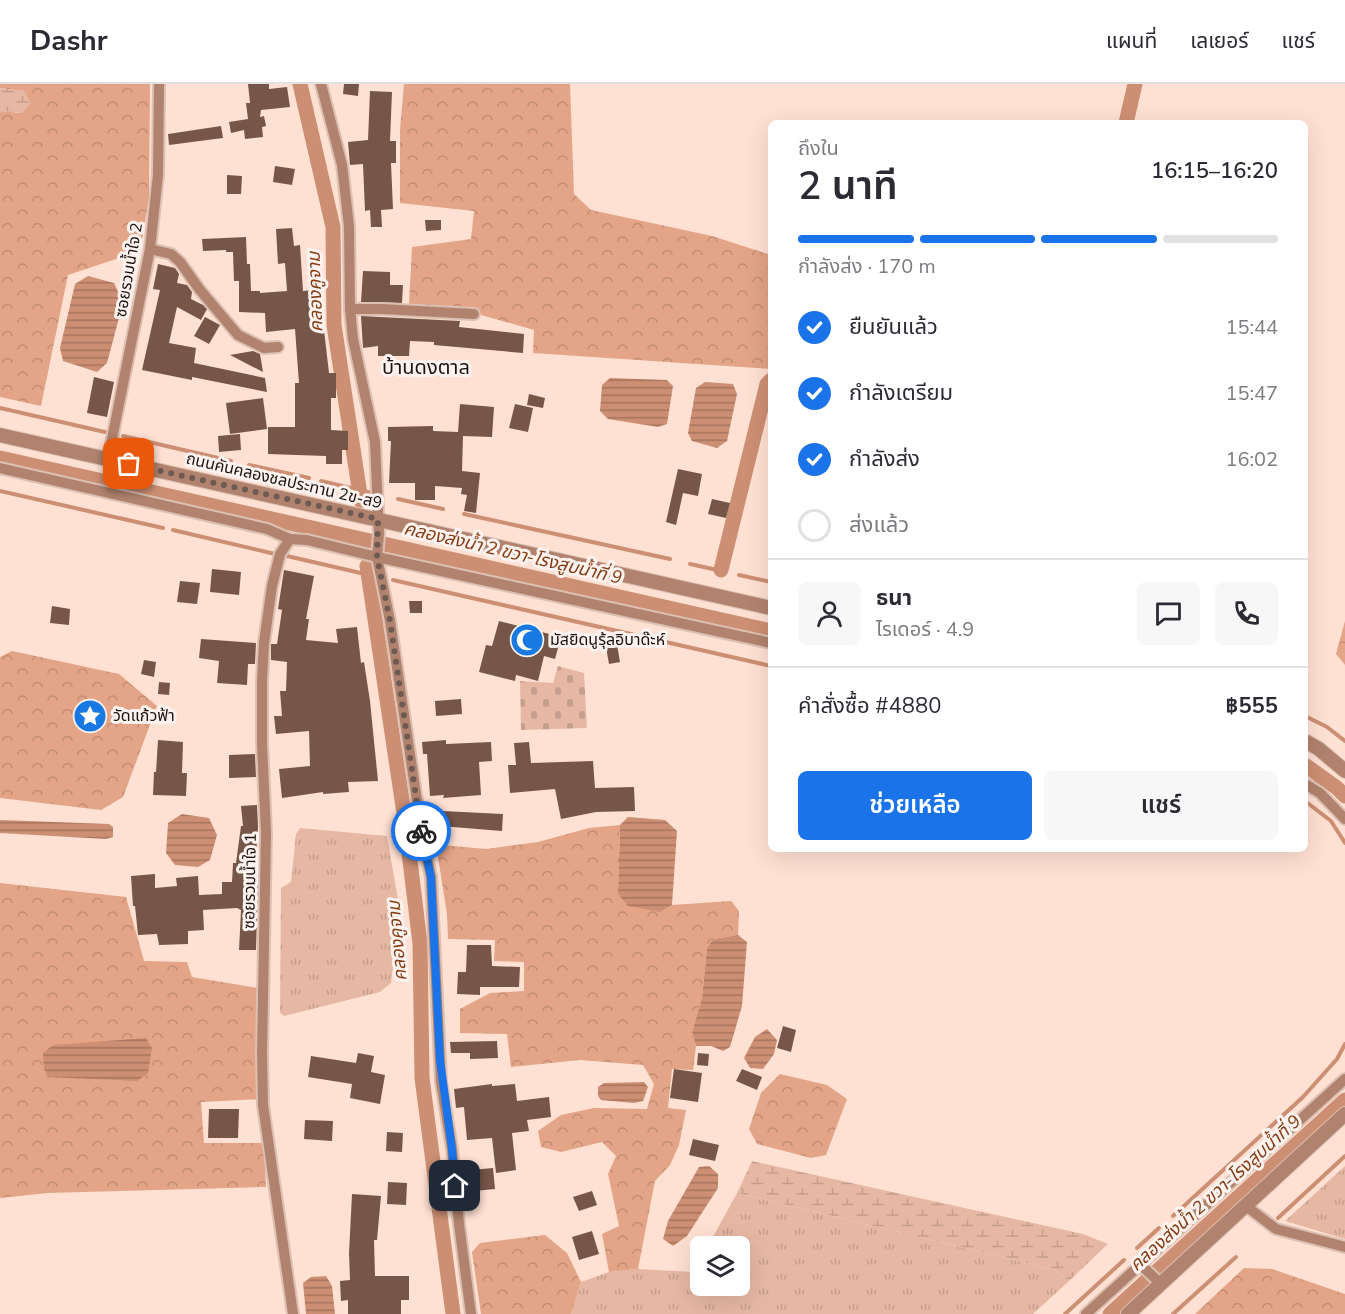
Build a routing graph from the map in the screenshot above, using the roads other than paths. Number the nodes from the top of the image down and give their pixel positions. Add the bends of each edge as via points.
1 (159, 84) edge
2 (321, 84) edge
3 (150, 249) junction
4 (350, 309) junction
5 (474, 315) dead end
6 (278, 346) dead end
7 (0, 435) edge
8 (108, 459) junction
9 (0, 468) edge
10 (378, 519) junction
11 (290, 539) junction
12 (376, 554) junction
13 (768, 607) edge
14 (768, 643) edge
15 (1308, 743) edge
16 (1345, 771) edge
17 (1308, 786) edge
18 (1345, 819) edge
19 (1345, 1079) edge
20 (1345, 1114) edge
21 (1246, 1206) junction
22 (1345, 1247) edge
23 (1141, 1264) junction
24 (1158, 1281) junction
25 (293, 1314) edge
26 (471, 1314) edge
27 (1086, 1314) edge
28 (1128, 1314) edge

1 - 3 street, ซอยรวมน้ำใจ 2 via 158,175
2 - 4 street via 342,165 349,226
3 - 6 street via 171,254 180,262 238,336 264,348
3 - 8 street, ซอยรวมน้ำใจ 2
4 - 5 street
4 - 10 street via 375,442
7 - 8 street, ถนนคันคลองชลประทาน 2ข-ส9
8 - 10 street, ถนนคันคลองชลประทาน 2ข-ส9
9 - 11 street via 267,529
10 - 12 street
10 - 13 street, ถนนคันคลองชลประทาน 2ข-ส9
11 - 12 street
11 - 25 street, ซอยรวมน้ำใจ 1 via 280,554 264,643 262,1053 263,1105
12 - 14 street
12 - 26 street via 431,877 441,1082
15 - 16 street
17 - 18 street
19 - 23 street
20 - 21 street
21 - 22 street via 1276,1229
21 - 24 street
23 - 24 street
23 - 27 street
24 - 28 street

